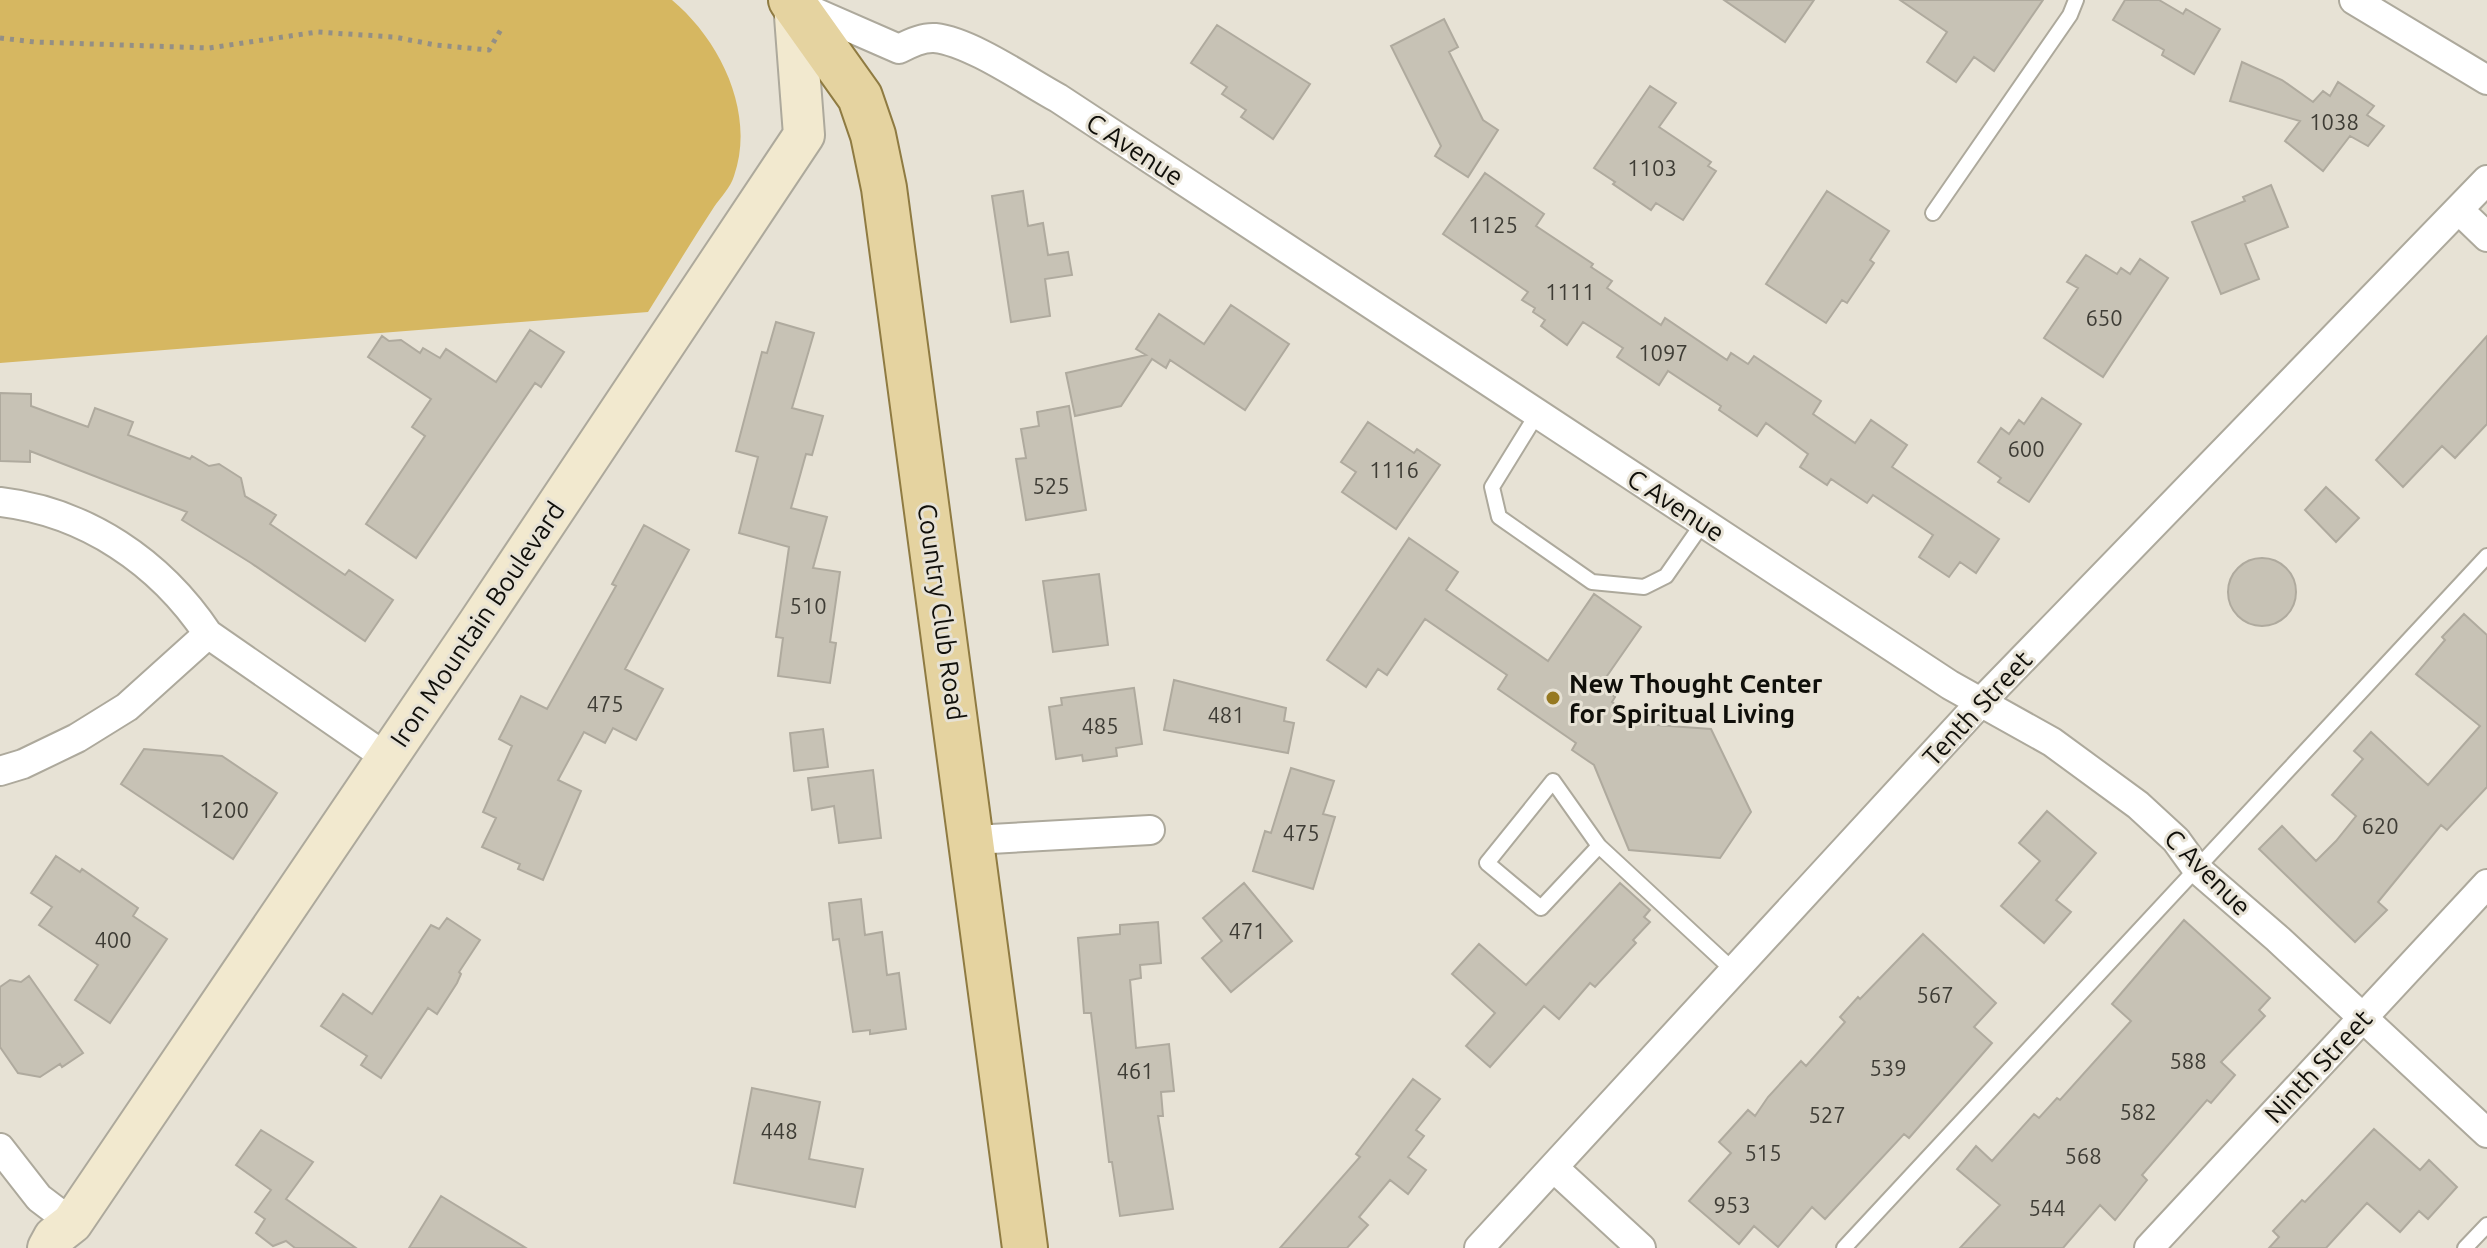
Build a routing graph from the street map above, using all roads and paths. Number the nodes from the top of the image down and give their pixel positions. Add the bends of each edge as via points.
1 (2076, 0) edge
2 (2354, 0) edge
3 (794, 1) edge
4 (503, 26) dead end
5 (0, 38) edge
6 (2487, 80) edge
7 (2487, 180) edge
8 (2459, 210) junction
9 (1933, 213) dead end
10 (2487, 237) edge
11 (1537, 414) junction
12 (0, 502) edge
13 (1703, 523) junction
14 (2487, 556) edge
15 (208, 634) junction
16 (1981, 702) junction
17 (387, 758) junction
18 (0, 771) edge
19 (1150, 830) dead end
20 (973, 840) junction
21 (1599, 846) junction
22 (2197, 869) junction
23 (2487, 884) edge
24 (1734, 971) junction
25 (2363, 1018) junction
26 (2487, 1133) edge
27 (0, 1148) edge
28 (1554, 1168) junction
29 (2487, 1225) edge
30 (65, 1240) edge
31 (1025, 1248) edge
32 (1479, 1248) edge
33 (1641, 1248) edge
34 (1844, 1248) edge
35 (2149, 1248) edge
36 (2465, 1248) edge

1 - 9 lane
2 - 6 street
3 - 11 street, C Avenue via 899,49 932,37 975,52 1058,98
3 - 17 street, Iron Mountain Boulevard via 804,135
3 - 20 main road, Country Club Road via 860,97 882,175
4 - 5 path via 489,50 317,32 209,48
7 - 8 street, Tenth Street
8 - 10 street
8 - 16 street, Tenth Street
11 - 13 street, C Avenue
11 - 13 lane via 1492,487 1499,517 1592,582 1644,587 1666,576
12 - 15 street via 45,511 108,538 163,579
13 - 16 street, C Avenue
14 - 22 lane
15 - 17 street
15 - 18 street via 127,707 77,738
16 - 22 street, C Avenue via 2109,782 2176,840
16 - 24 street, Tenth Street
17 - 30 street, Iron Mountain Boulevard
19 - 20 street
20 - 31 main road, Country Club Road
21 - 21 lane via 1553,781 1487,863 1541,908
21 - 24 lane
22 - 25 street, C Avenue
22 - 34 lane
23 - 25 street, Ninth Street
24 - 28 street, Tenth Street
25 - 26 street, C Avenue
25 - 35 street, Ninth Street
27 - 30 street
28 - 32 street, Tenth Street
28 - 33 street
29 - 36 lane

